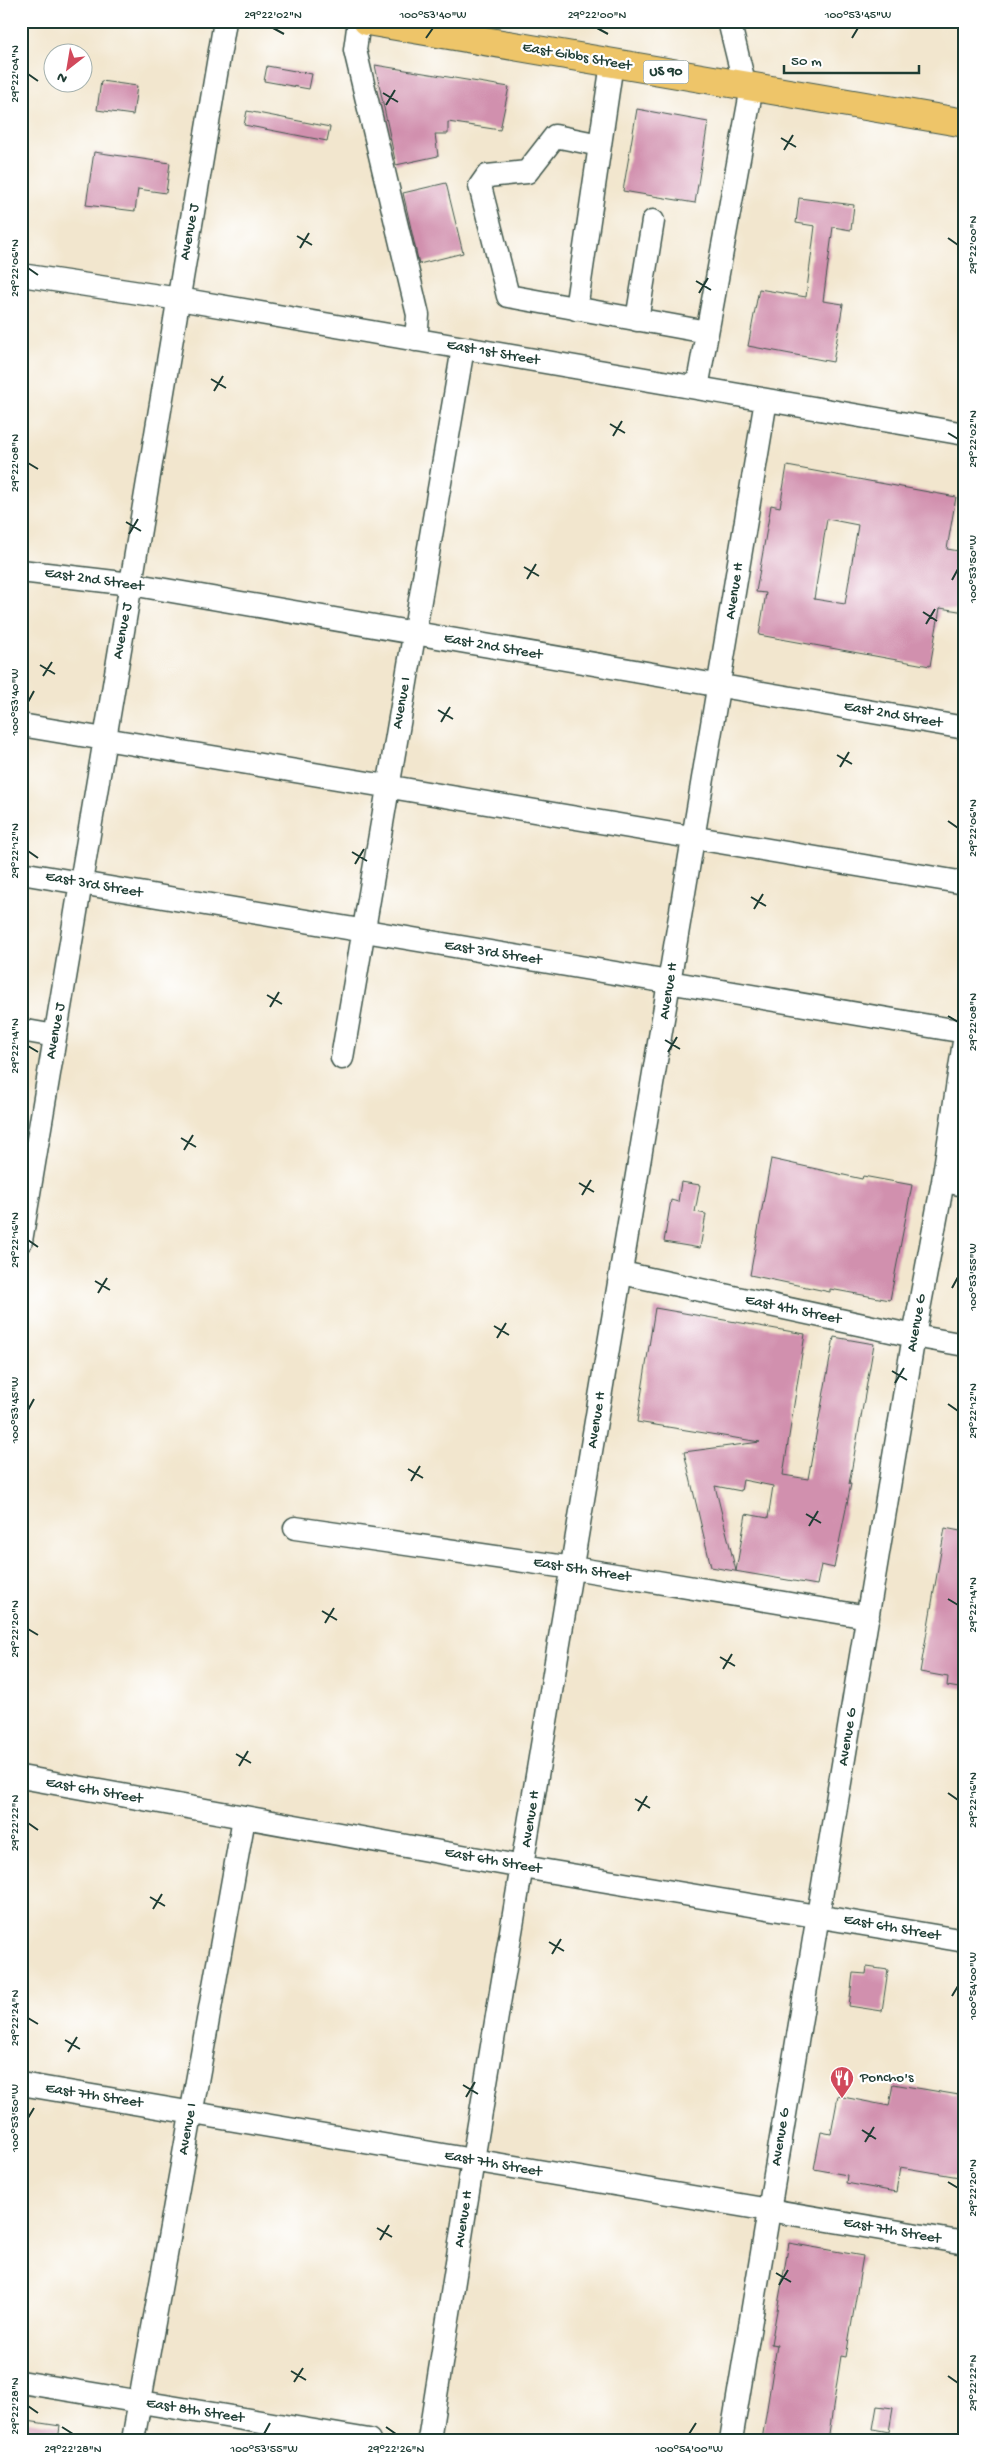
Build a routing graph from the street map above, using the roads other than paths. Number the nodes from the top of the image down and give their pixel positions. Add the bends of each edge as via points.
1 (226, 21) edge
2 (358, 21) edge
3 (367, 21) edge
4 (729, 21) edge
5 (612, 63) junction
6 (748, 86) junction
7 (965, 123) edge
8 (600, 145) junction
9 (653, 221) dead end
10 (21, 275) edge
11 (179, 299) junction
12 (576, 309) junction
13 (637, 320) junction
14 (707, 332) junction
15 (416, 340) junction
16 (463, 348) junction
17 (697, 388) junction
18 (766, 400) junction
19 (965, 434) edge
20 (21, 571) edge
21 (131, 584) junction
22 (414, 633) junction
23 (719, 686) junction
24 (21, 725) edge
25 (965, 728) edge
26 (105, 739) junction
27 (388, 788) junction
28 (694, 838) junction
29 (21, 873) edge
30 (81, 883) junction
31 (965, 883) edge
32 (364, 931) junction
33 (670, 982) junction
34 (21, 1030) edge
35 (965, 1034) edge
36 (55, 1036) junction
37 (342, 1058) dead end
38 (943, 1181) junction
39 (965, 1185) edge
40 (25, 1193) edge
41 (21, 1241) edge
42 (622, 1273) junction
43 (914, 1336) junction
44 (965, 1345) edge
45 (295, 1528) dead end
46 (573, 1568) junction
47 (868, 1617) junction
48 (21, 1778) edge
49 (244, 1818) junction
50 (524, 1867) junction
51 (818, 1916) junction
52 (965, 1940) edge
53 (21, 2084) edge
54 (192, 2112) junction
55 (473, 2160) junction
56 (769, 2210) junction
57 (965, 2243) edge
58 (21, 2382) edge
59 (140, 2402) junction
60 (133, 2440) edge
61 (370, 2440) edge
62 (429, 2440) edge
63 (731, 2440) edge

1 - 11 street, Avenue J
2 - 15 street via 355,50 418,315
3 - 5 highway, East Gibbs Street / US 90
4 - 6 street
5 - 6 highway, East Gibbs Street / US 90
5 - 8 street
6 - 7 highway, East Gibbs Street / US 90
6 - 14 street
8 - 12 street
8 - 12 street via 555,136 527,172 487,176 480,186 508,296
9 - 13 street
10 - 11 street, East 1st Street
11 - 15 street, East 1st Street
11 - 21 street, Avenue J
12 - 13 street
13 - 14 street
14 - 17 street
15 - 16 street, East 1st Street
16 - 17 street, East 1st Street
16 - 22 street, Avenue I
17 - 18 street, East 1st Street
18 - 19 street, East 1st Street
18 - 23 street, Avenue H
20 - 21 street, East 2nd Street
21 - 22 street, East 2nd Street
21 - 26 street, Avenue J
22 - 23 street, East 2nd Street
22 - 27 street, Avenue I
23 - 25 street, East 2nd Street
23 - 28 street, Avenue H
24 - 26 street
26 - 27 street
26 - 30 street, Avenue J
27 - 28 street
27 - 32 street, Avenue I
28 - 31 street
28 - 33 street, Avenue H
29 - 30 street, East 3rd Street
30 - 32 street, East 3rd Street
30 - 36 street, Avenue J
32 - 33 street, East 3rd Street
32 - 37 street, Avenue I
33 - 35 street, East 3rd Street
33 - 42 street, Avenue H
34 - 36 street
35 - 38 street, Avenue G
36 - 40 street, Avenue J
38 - 39 street
38 - 43 street, Avenue G
40 - 41 street, Avenue J
42 - 43 street, East 4th Street
42 - 46 street, Avenue H
43 - 44 street, East 4th Street
43 - 47 street, Avenue G
45 - 46 street, East 5th Street
46 - 47 street, East 5th Street
46 - 50 street, Avenue H
47 - 51 street, Avenue G
48 - 49 street, East 6th Street
49 - 50 street, East 6th Street
49 - 54 street, Avenue I
50 - 51 street, East 6th Street
50 - 55 street, Avenue H
51 - 52 street, East 6th Street
51 - 56 street, Avenue G
53 - 54 street, East 7th Street
54 - 55 street, East 7th Street
54 - 59 street, Avenue I
55 - 56 street, East 7th Street
55 - 62 street, Avenue H
56 - 57 street, East 7th Street
56 - 63 street, Avenue G
58 - 59 street, East 8th Street
59 - 60 street, Avenue I
59 - 61 street, East 8th Street

